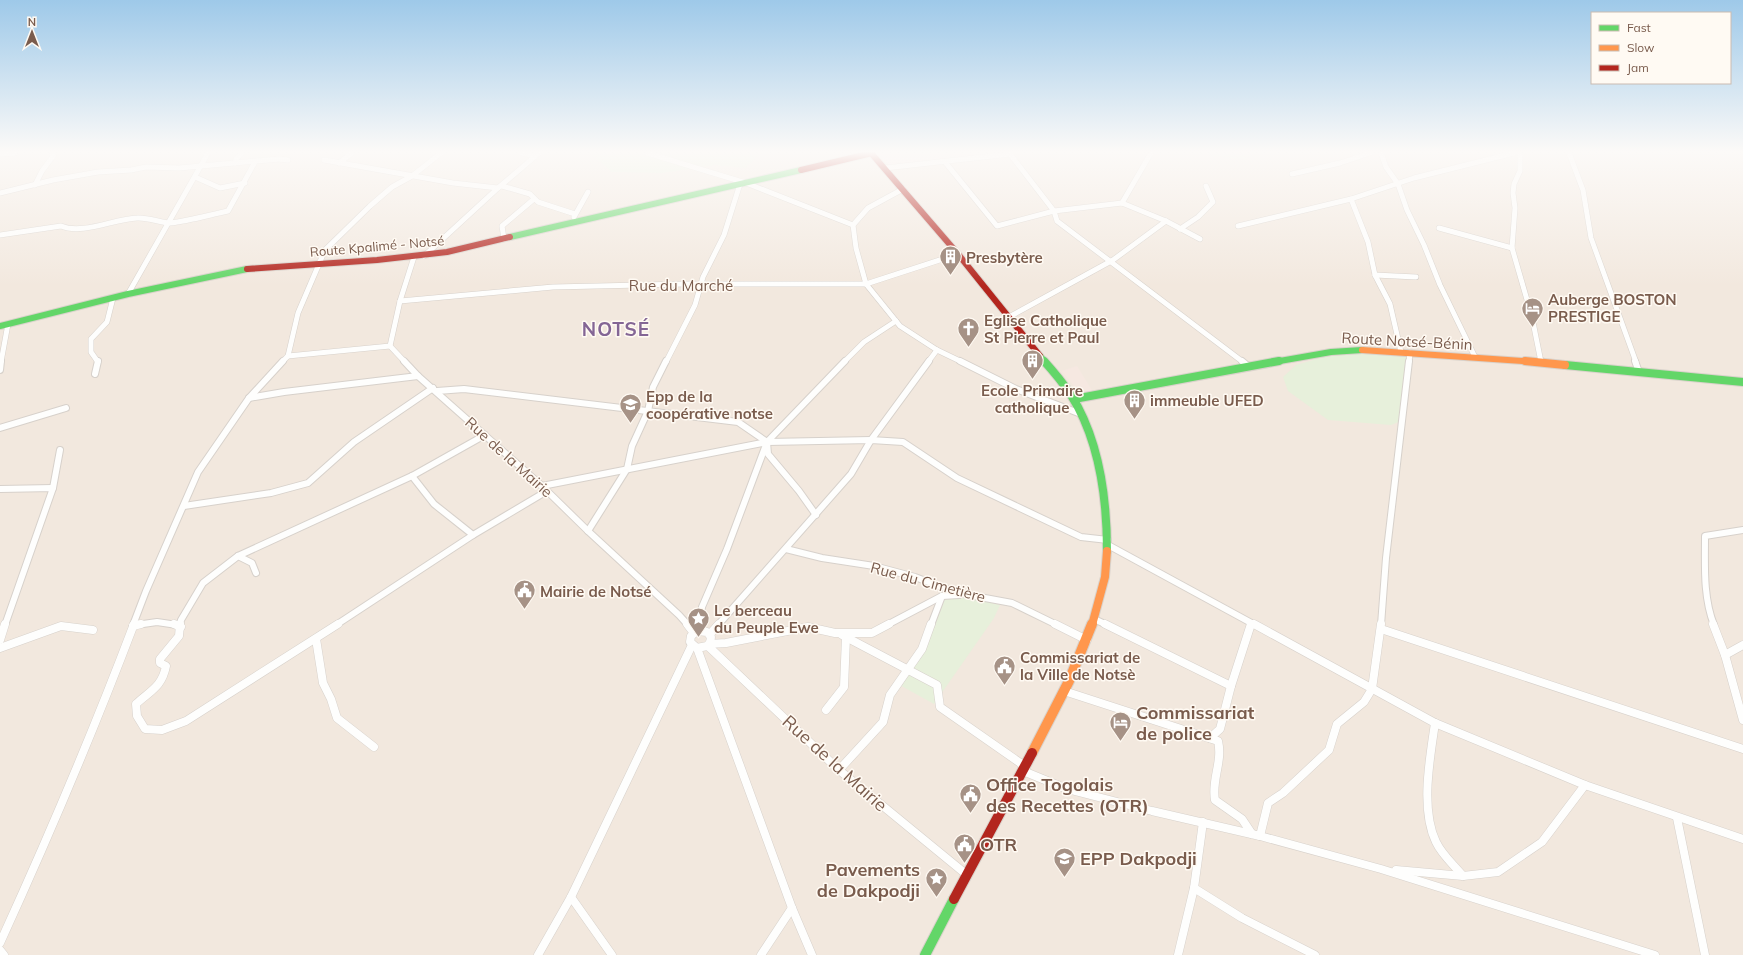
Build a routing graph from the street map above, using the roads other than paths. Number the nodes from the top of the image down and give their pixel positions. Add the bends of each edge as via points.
1 (183, 198) edge
2 (234, 198) edge
3 (380, 198) edge
4 (488, 198) edge
5 (585, 198) edge
6 (684, 198) edge
7 (738, 198) edge
8 (779, 198) edge
9 (887, 198) edge
10 (910, 198) edge
11 (974, 198) edge
12 (1044, 198) edge
13 (1125, 198) edge
14 (1211, 198) edge
15 (1355, 198) edge
16 (1403, 198) edge
17 (1514, 198) edge
18 (1584, 198) edge
19 (534, 199) joint
20 (1351, 199) junction
21 (1122, 203) junction
22 (1054, 211) junction
23 (575, 214) junction
24 (1166, 221) junction
25 (169, 223) junction
26 (569, 224) junction
27 (853, 225) junction
28 (1238, 226) dead end
29 (1180, 228) junction
30 (1439, 228) dead end
31 (0, 235) edge
32 (504, 239) junction
33 (1200, 239) dead end
34 (1512, 248) junction
35 (958, 254) junction
36 (424, 256) junction
37 (414, 257) junction
38 (1110, 262) junction
39 (319, 263) junction
40 (1375, 275) junction
41 (1416, 277) dead end
42 (866, 284) junction
43 (701, 285) junction
44 (128, 294) junction
45 (113, 298) junction
46 (400, 301) junction
47 (1009, 317) junction
48 (896, 321) junction
49 (4, 325) edge
50 (390, 346) junction
51 (937, 350) junction
52 (1401, 352) junction
53 (1410, 353) junction
54 (288, 356) junction
55 (1475, 357) junction
56 (1541, 363) junction
57 (1248, 366) junction
58 (0, 370) edge
59 (1638, 372) junction
60 (95, 374) dead end
61 (418, 376) junction
62 (1743, 382) edge
63 (435, 390) junction
64 (249, 398) junction
65 (1074, 399) junction
66 (66, 408) dead end
67 (648, 411) junction
68 (1082, 414) junction
69 (0, 428) edge
70 (485, 435) junction
71 (871, 440) junction
72 (767, 442) junction
73 (60, 450) dead end
74 (627, 469) junction
75 (412, 476) junction
76 (53, 488) junction
77 (544, 488) junction
78 (0, 489) edge
79 (184, 506) junction
80 (816, 515) junction
81 (1743, 530) edge
82 (588, 532) junction
83 (472, 535) junction
84 (1108, 542) junction
85 (786, 548) junction
86 (238, 556) junction
87 (256, 573) dead end
88 (967, 594) junction
89 (942, 596) junction
90 (1094, 619) junction
91 (1251, 624) junction
92 (133, 626) junction
93 (180, 627) junction
94 (1381, 629) junction
95 (92, 630) dead end
96 (697, 632) junction
97 (835, 633) junction
98 (710, 634) junction
99 (846, 637) junction
100 (316, 639) junction
101 (0, 640) edge
102 (1087, 640) junction
103 (709, 645) junction
104 (1743, 646) edge
105 (694, 647) junction
106 (0, 648) edge
107 (1725, 655) junction
108 (907, 670) junction
109 (1231, 686) junction
110 (1372, 689) junction
111 (1064, 691) junction
112 (826, 710) dead end
113 (1743, 720) edge
114 (1435, 723) junction
115 (1210, 738) junction
116 (374, 747) dead end
117 (1743, 749) edge
118 (1025, 769) junction
119 (839, 770) junction
120 (1585, 786) junction
121 (1676, 818) junction
122 (1202, 822) junction
123 (1256, 835) junction
124 (1743, 840) edge
125 (1381, 868) junction
126 (966, 875) junction
127 (1463, 876) junction
128 (1194, 888) junction
129 (571, 897) junction
130 (792, 908) junction
131 (0, 943) edge
132 (0, 950) edge
133 (4, 955) edge
134 (538, 955) edge
135 (612, 955) edge
136 (761, 955) edge
137 (812, 955) edge
138 (925, 955) edge
139 (1178, 955) edge
140 (1315, 955) edge
141 (1655, 955) edge
142 (1706, 955) edge

1 - 25 street
2 - 25 street via 228,211
3 - 39 street via 325,250
4 - 36 street
5 - 23 street
6 - 26 main road, Route Kpalimé - Notsé
7 - 43 street
8 - 27 street
9 - 27 street via 868,208
10 - 35 main road
11 - 22 street via 997,226
12 - 22 street
13 - 21 street
14 - 29 street via 1213,202 1198,217
15 - 20 street
16 - 55 street via 1440,285
17 - 34 street
18 - 59 street via 1591,238
19 - 23 street
19 - 32 street via 502,226
20 - 28 street
20 - 40 street via 1368,242
21 - 22 street
21 - 24 street
22 - 38 street via 1057,221
23 - 26 street
24 - 29 street
24 - 38 street
25 - 31 street via 137,218 89,227 68,229 61,226
25 - 44 street
26 - 32 main road, Route Kpalimé - Notsé
27 - 42 street via 856,248
29 - 33 street
30 - 34 street
32 - 36 main road, Route Kpalimé - Notsé
34 - 56 street via 1532,317
35 - 42 street, Rue du Marché
35 - 47 main road
36 - 37 main road, Route Kpalimé - Notsé
37 - 39 main road, Route Kpalimé - Notsé
37 - 46 street
38 - 47 street
38 - 57 street
39 - 44 main road, Route Kpalimé - Notsé via 252,268
39 - 54 street via 298,313
40 - 41 street
40 - 52 street via 1390,304
42 - 43 street, Rue du Marché
42 - 48 street
43 - 46 street, Rue du Marché via 553,287
43 - 67 street via 695,305 654,388
44 - 45 main road, Route Kpalimé - Notsé
45 - 49 main road, Route Kpalimé - Notsé
45 - 60 street via 105,328 91,340 90,352 98,362
46 - 50 street
47 - 65 main road
48 - 51 street
48 - 72 street via 864,342
49 - 58 street
50 - 54 street
50 - 61 street, Rue de la Mairie
51 - 68 street via 1016,389
51 - 71 street
52 - 53 main road, Route Notsé-Bénin
52 - 57 main road, Route Notsé-Bénin via 1349,350
53 - 55 main road, Route Notsé-Bénin
53 - 94 street via 1386,558
54 - 64 street
55 - 56 main road, Route Notsé-Bénin
56 - 59 main road, Route Notsé-Bénin
57 - 65 main road, Route Notsé-Bénin
59 - 62 main road, Route Notsé-Bénin
61 - 63 street, Rue de la Mairie
61 - 64 street
63 - 67 street via 464,389
63 - 70 street, Rue de la Mairie
63 - 79 street via 354,442 308,483 271,493
64 - 79 street via 198,472
65 - 68 main road
66 - 69 street
67 - 72 street via 738,422
67 - 74 street via 632,446
68 - 84 main road via 1102,478
70 - 75 street
70 - 77 street, Rue de la Mairie
71 - 72 street
71 - 80 street via 851,474
71 - 84 street via 903,442 971,485 1081,537
72 - 74 street
72 - 80 street via 768,454
72 - 96 street via 727,549 702,606
73 - 76 street
74 - 77 street
74 - 82 street
75 - 83 street via 434,504
75 - 86 street
76 - 78 street
76 - 101 street
77 - 82 street, Rue de la Mairie
77 - 83 street via 524,506
79 - 92 street
80 - 85 street
81 - 107 street via 1705,536 1705,582 1710,616
82 - 96 street, Rue de la Mairie
83 - 100 street
84 - 90 main road via 1102,589
84 - 91 street
85 - 88 street, Rue du Cimetière via 822,558 874,566
85 - 98 street
86 - 87 street via 252,563
86 - 93 street via 203,583
88 - 89 street
88 - 102 street, Rue du Cimetière via 1012,603
89 - 97 street via 872,633
89 - 108 street via 922,649
90 - 102 main road
90 - 109 street
91 - 109 street
91 - 110 street
92 - 93 street via 168,622
92 - 131 street via 104,704
93 - 100 street via 179,636 160,659 160,663 166,666 163,681 136,704 140,723 145,728 158,732 185,720
94 - 110 street
94 - 117 street
95 - 106 street via 61,626
96 - 98 street
96 - 105 street via 690,639
97 - 99 street
97 - 103 street via 808,627
98 - 103 street via 712,640
99 - 108 street
99 - 112 street via 844,687
100 - 116 street via 323,683 337,718
102 - 111 main road
103 - 105 street via 705,648
103 - 119 street, Rue de la Mairie
104 - 107 street
105 - 129 street
105 - 130 street
107 - 113 street
108 - 118 street via 937,685 940,707
108 - 119 street via 890,695 883,722
109 - 115 street via 1220,729
110 - 114 street
110 - 123 street via 1364,702 1337,724 1329,750 1283,793 1268,803
111 - 115 street
111 - 118 main road
114 - 120 street
114 - 127 street via 1429,758 1428,798 1431,827 1436,842
115 - 123 street via 1218,741 1220,749 1219,767 1213,789 1215,800 1242,819
118 - 122 street via 1067,788
118 - 126 main road
119 - 126 street, Rue de la Mairie
120 - 121 street
120 - 127 street via 1542,842 1498,872
121 - 124 street
121 - 142 street
122 - 123 street
122 - 128 street
123 - 125 street
125 - 127 street
125 - 141 street
126 - 138 main road
128 - 139 street
128 - 140 street via 1242,918
129 - 134 street
129 - 135 street
130 - 136 street
130 - 137 street
132 - 133 street

